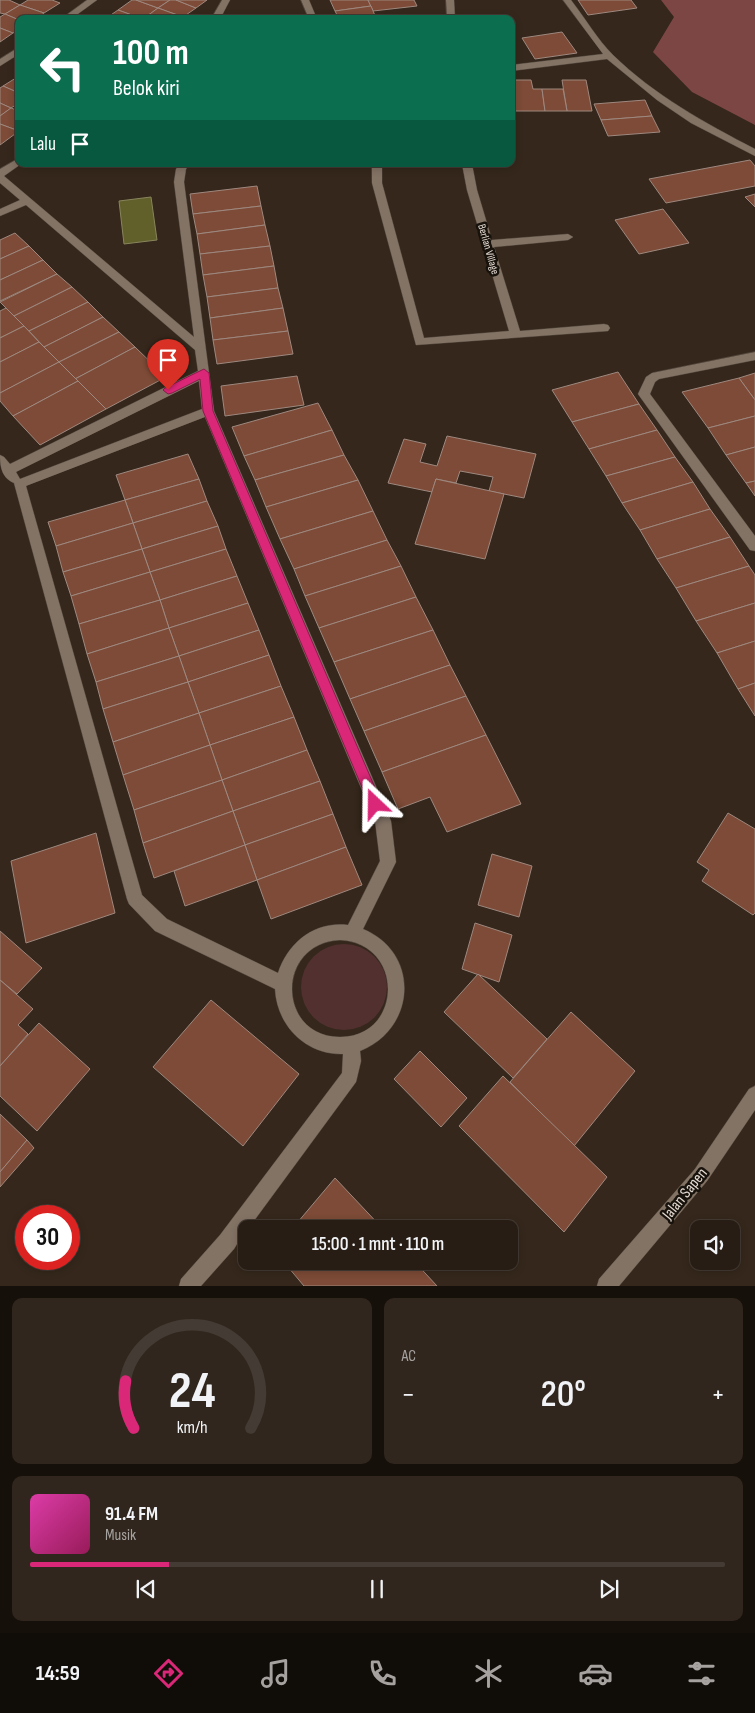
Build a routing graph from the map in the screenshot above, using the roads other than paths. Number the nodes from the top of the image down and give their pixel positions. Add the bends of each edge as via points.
1 (93, 0) edge
2 (226, 0) edge
3 (305, 0) edge
4 (450, 0) edge
5 (567, 0) edge
6 (71, 15) edge
7 (218, 15) edge
8 (309, 15) edge
9 (451, 15) edge
10 (15, 53) edge
11 (609, 56) junction
12 (0, 63) edge
13 (515, 68) edge
14 (755, 153) edge
15 (15, 164) edge
16 (183, 167) edge
17 (376, 167) edge
18 (468, 167) edge
19 (0, 174) edge
20 (0, 178) edge
21 (26, 201) junction
22 (0, 213) edge
23 (568, 237) dead end
24 (488, 244) junction
25 (604, 328) dead end
26 (515, 334) junction
27 (201, 349) junction
28 (755, 356) edge
29 (204, 373) junction
30 (208, 411) junction
31 (0, 460) edge
32 (8, 470) junction
33 (19, 484) junction
34 (755, 546) edge
35 (353, 933) junction
36 (283, 984) junction
37 (351, 1046) junction
38 (755, 1095) edge
39 (188, 1286) edge
40 (606, 1286) edge

1 - 6 street
2 - 7 street
3 - 8 street
4 - 9 street
5 - 11 street
10 - 12 street
11 - 13 street
11 - 14 street via 694,121
15 - 19 street
16 - 27 street via 178,182
17 - 26 street via 377,183 420,342
18 - 24 street, Berlian Village
20 - 21 street
21 - 22 street
21 - 27 street
23 - 24 street
24 - 26 street, Berlian Village
25 - 26 street
27 - 29 street
28 - 34 street via 656,376 650,380 644,394
29 - 30 street
29 - 32 street
30 - 33 street
30 - 35 street via 383,821 388,862
31 - 32 street
32 - 33 street
33 - 36 street via 135,899 160,925
35 - 36 street via 333,932 309,942 291,962
35 - 37 street via 377,944 390,959 398,986 395,1005 385,1023 370,1037
36 - 37 street via 284,1004 292,1022 303,1034 322,1044
37 - 39 street via 350,1076 227,1242
38 - 40 street, Jalan Sapen via 700,1175

